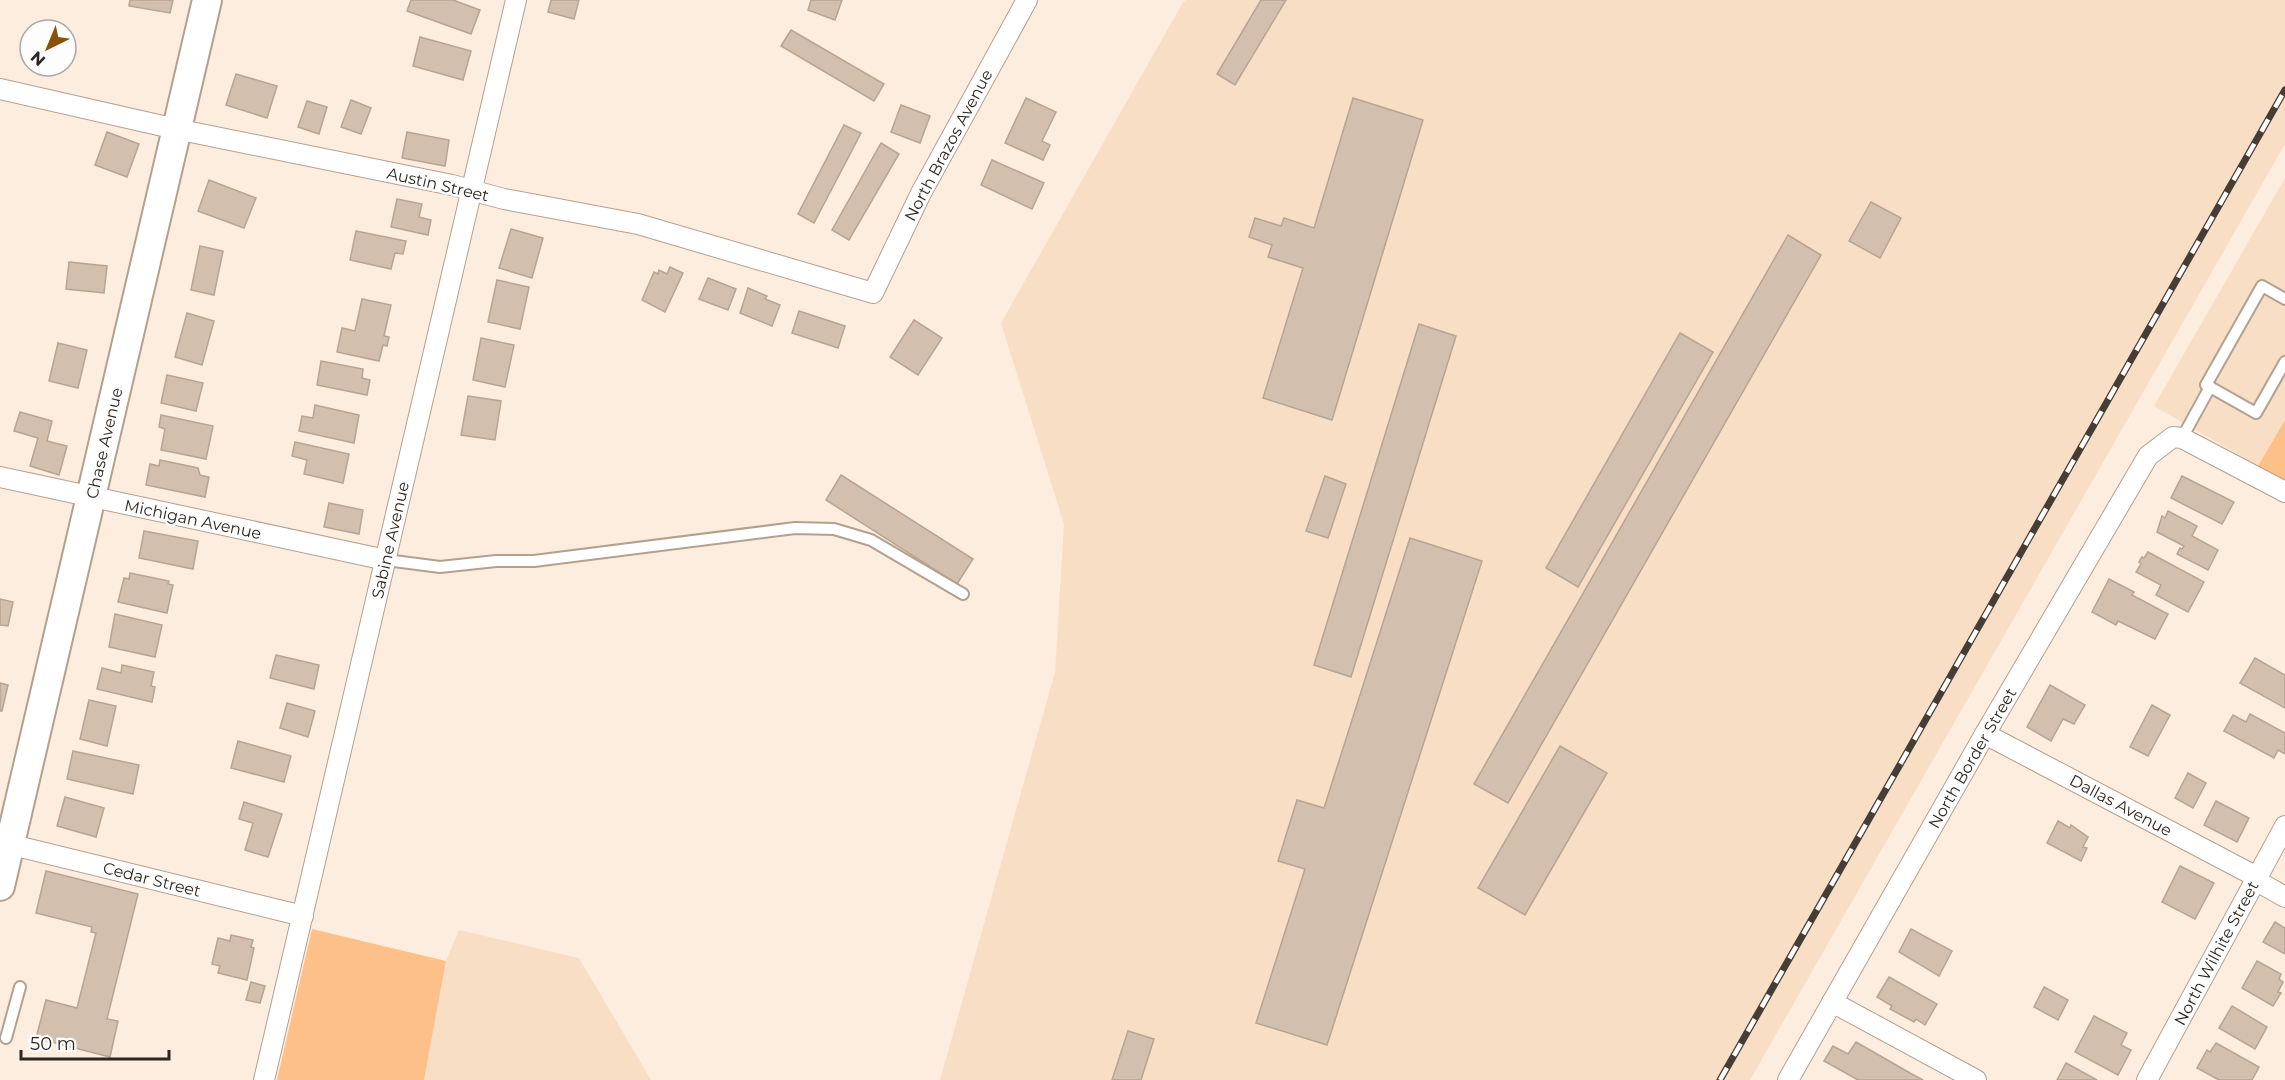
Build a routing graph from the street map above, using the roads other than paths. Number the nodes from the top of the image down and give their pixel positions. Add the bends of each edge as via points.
1 (207, 0) edge
2 (516, 0) edge
3 (1027, 0) edge
4 (0, 89) edge
5 (176, 129) junction
6 (471, 192) junction
7 (873, 293) joint
8 (2285, 299) edge
9 (2285, 362) edge
10 (2210, 387) junction
11 (2173, 440) junction
12 (0, 477) edge
13 (2285, 492) edge
14 (92, 497) junction
15 (386, 560) junction
16 (963, 594) dead end
17 (1985, 735) junction
18 (2285, 826) edge
19 (5, 843) edge
20 (2256, 879) junction
21 (0, 886) edge
22 (2285, 897) edge
23 (303, 916) junction
24 (20, 987) dead end
25 (1833, 1002) junction
26 (6, 1038) dead end
27 (264, 1080) edge
28 (1788, 1080) edge
29 (1976, 1080) edge
30 (2147, 1080) edge

1 - 5 street, Chase Avenue
2 - 6 street, Sabine Avenue
3 - 7 street, North Brazos Avenue via 921,193
4 - 5 street, Austin Street
5 - 6 street, Austin Street
5 - 14 street, Chase Avenue
6 - 7 street, Austin Street via 638,224
6 - 15 street, Sabine Avenue
8 - 10 lane via 2262,286 2206,385
9 - 10 lane via 2256,413
10 - 11 lane
11 - 13 street
11 - 17 street, North Border Street via 2148,456
12 - 14 street, Michigan Avenue
14 - 15 street, Michigan Avenue
14 - 19 street, Chase Avenue
15 - 16 lane via 440,567 534,561 795,528 834,529 871,540
15 - 23 street, Sabine Avenue
17 - 20 street, Dallas Avenue
17 - 25 street, North Border Street
18 - 20 street, North Wilhite Street
19 - 21 street, Chase Avenue
19 - 23 street, Cedar Street
20 - 22 street, Dallas Avenue
20 - 30 street, North Wilhite Street
23 - 27 street, Sabine Avenue
24 - 26 lane
25 - 28 street, North Border Street
25 - 29 street

